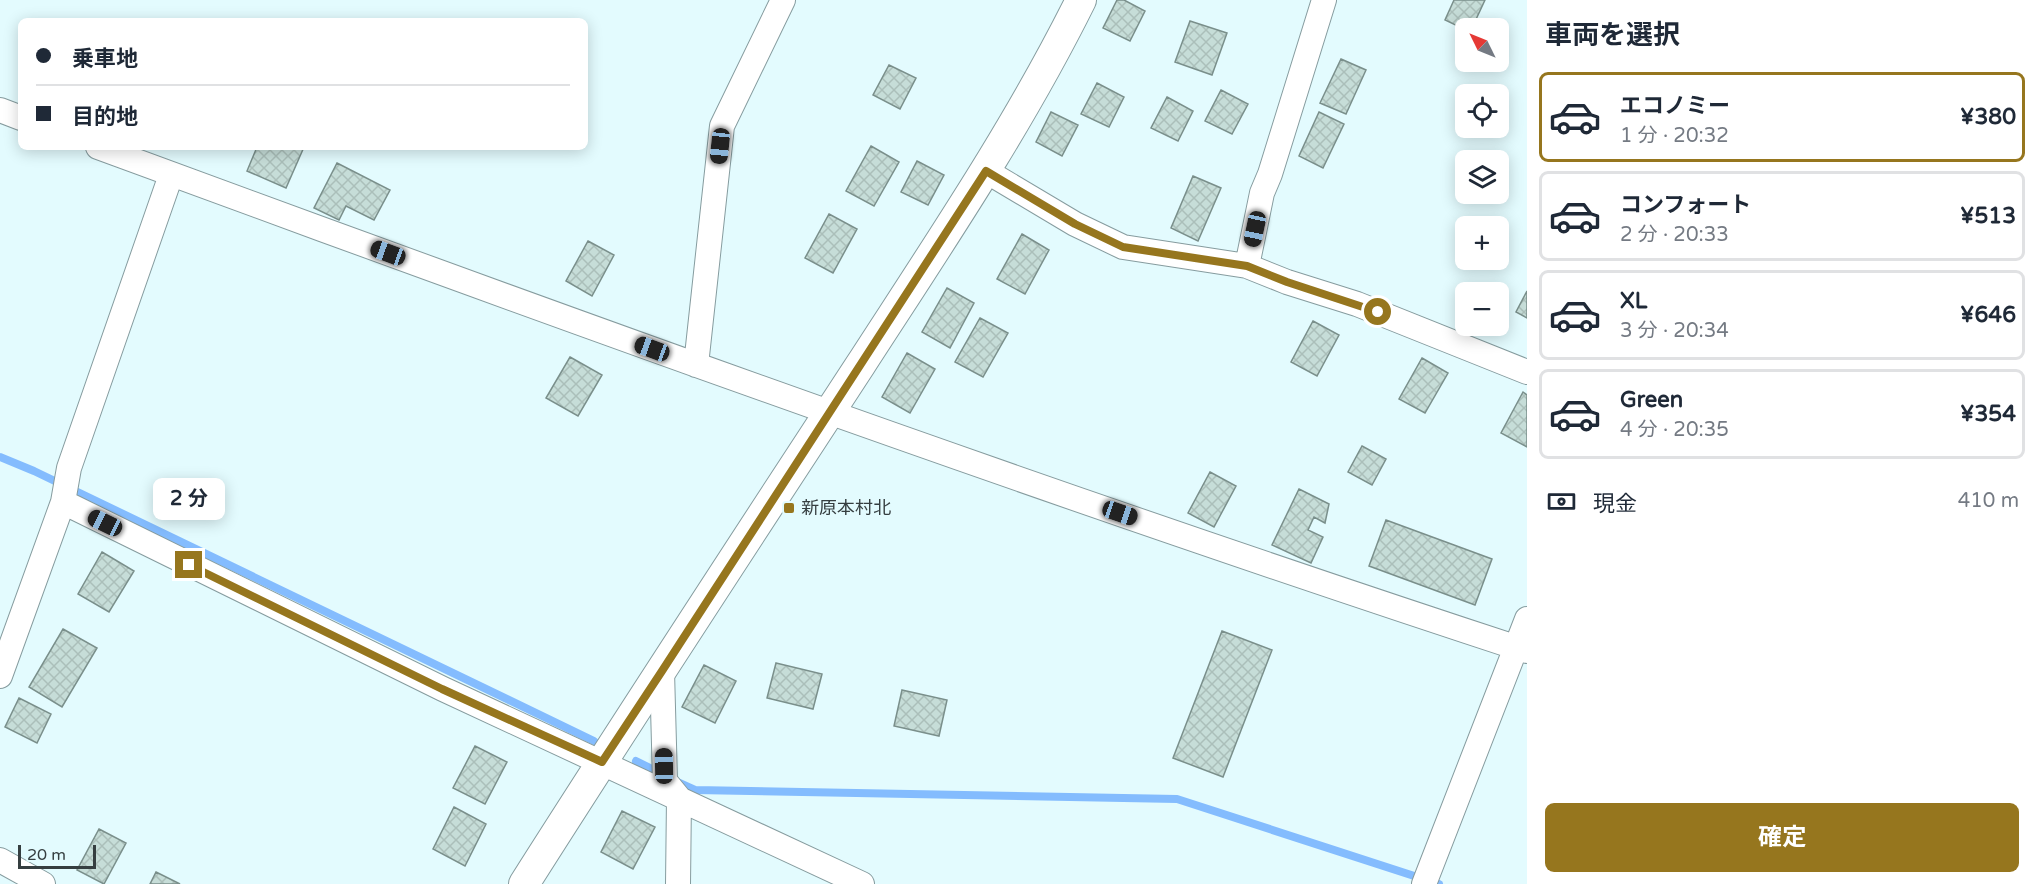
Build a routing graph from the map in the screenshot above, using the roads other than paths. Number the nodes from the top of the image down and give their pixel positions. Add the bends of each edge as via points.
1 (783, 0) edge
2 (1081, 0) edge
3 (1324, 0) edge
4 (0, 110) edge
5 (18, 117) edge
6 (106, 150) edge
7 (986, 171) junction
8 (171, 175) junction
9 (1247, 266) junction
10 (696, 365) junction
11 (1527, 372) edge
12 (830, 412) junction
13 (63, 501) junction
14 (1527, 619) edge
15 (1522, 649) edge
16 (662, 671) junction
17 (0, 676) edge
18 (602, 762) junction
19 (669, 782) junction
20 (0, 860) edge
21 (1428, 874) edge
22 (43, 884) edge
23 (524, 884) edge
24 (678, 884) edge
25 (862, 884) edge

1 - 10 street via 722,126
2 - 7 street
3 - 9 street via 1262,193
4 - 5 street
6 - 8 street
7 - 9 street via 1075,224 1123,247
7 - 12 street
8 - 10 street
8 - 13 street via 69,468
9 - 11 street via 1357,304
10 - 12 street
12 - 15 street via 1363,598
12 - 16 street
13 - 17 street
13 - 18 street via 442,689
14 - 15 street
15 - 21 street
16 - 18 street
16 - 19 street
18 - 19 street
18 - 23 street
19 - 24 street
19 - 25 street
20 - 22 street

